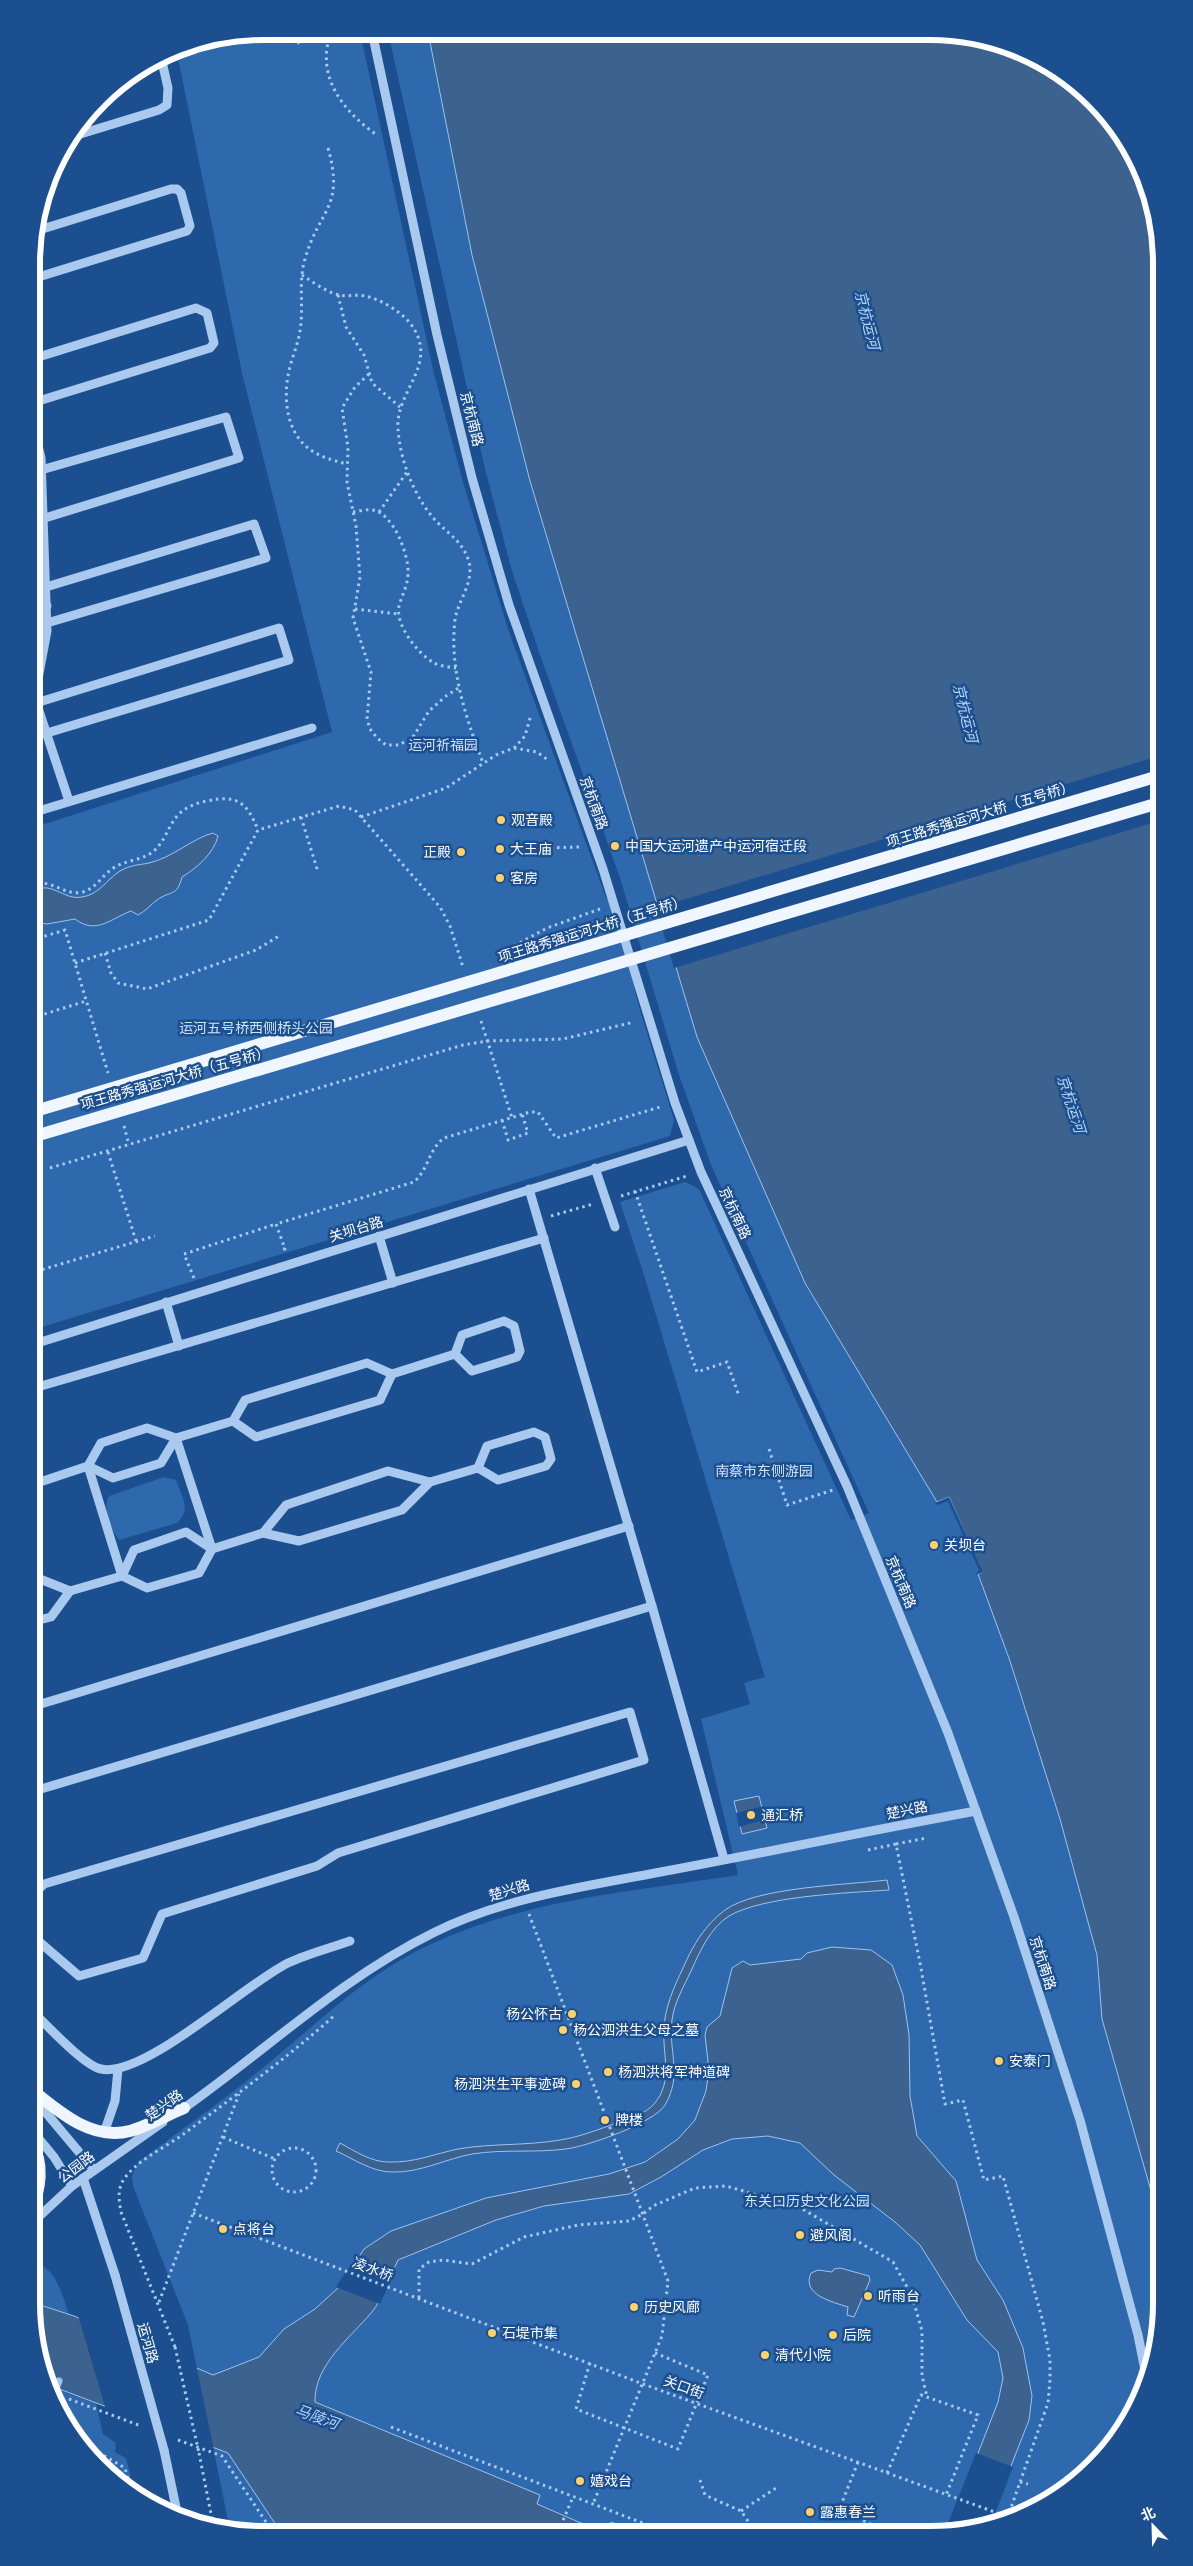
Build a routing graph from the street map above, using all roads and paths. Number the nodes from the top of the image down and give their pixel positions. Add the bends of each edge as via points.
1 (297, 40) edge
2 (329, 40) edge
3 (374, 40) edge
4 (299, 44) dead end
5 (163, 64) edge
6 (82, 134) edge
7 (328, 148) dead end
8 (397, 150) junction
9 (43, 229) edge
10 (302, 275) junction
11 (40, 277) edge
12 (338, 295) junction
13 (40, 357) edge
14 (369, 374) junction
15 (40, 401) edge
16 (400, 408) junction
17 (40, 464) edge
18 (346, 464) junction
19 (41, 470) junction
20 (407, 472) junction
21 (353, 512) junction
22 (379, 512) junction
23 (43, 518) junction
24 (40, 519) edge
25 (46, 587) junction
26 (47, 606) junction
27 (40, 608) edge
28 (355, 609) junction
29 (399, 614) junction
30 (47, 623) junction
31 (40, 667) edge
32 (456, 668) junction
33 (460, 687) junction
34 (540, 694) junction
35 (40, 703) edge
36 (40, 715) edge
37 (312, 728) dead end
38 (47, 733) junction
39 (514, 748) junction
40 (549, 761) dead end
41 (483, 763) junction
42 (1153, 778) edge
43 (69, 801) junction
44 (1153, 805) edge
45 (40, 810) edge
46 (361, 817) junction
47 (301, 818) junction
48 (258, 830) junction
49 (595, 847) junction
50 (544, 848) dead end
51 (318, 872) dead end
52 (40, 883) edge
53 (614, 904) junction
54 (279, 936) dead end
55 (40, 938) edge
56 (105, 953) junction
57 (496, 956) dead end
58 (75, 963) junction
59 (465, 972) dead end
60 (86, 1001) junction
61 (40, 1015) edge
62 (480, 1015) dead end
63 (649, 1017) junction
64 (488, 1041) junction
65 (110, 1082) dead end
66 (675, 1103) junction
67 (40, 1110) edge
68 (522, 1114) junction
69 (121, 1118) dead end
70 (512, 1118) junction
71 (502, 1120) junction
72 (40, 1134) edge
73 (689, 1140) junction
74 (129, 1145) junction
75 (108, 1152) junction
76 (50, 1168) dead end
77 (596, 1168) junction
78 (529, 1189) junction
79 (635, 1192) dead end
80 (276, 1224) junction
81 (615, 1227) dead end
82 (154, 1236) dead end
83 (379, 1236) junction
84 (544, 1238) junction
85 (136, 1242) junction
86 (276, 1252) dead end
87 (40, 1270) edge
88 (202, 1275) dead end
89 (393, 1283) junction
90 (166, 1302) junction
91 (40, 1341) edge
92 (179, 1346) junction
93 (455, 1354) junction
94 (392, 1374) junction
95 (40, 1384) edge
96 (739, 1396) dead end
97 (233, 1420) junction
98 (176, 1438) junction
99 (770, 1449) dead end
100 (88, 1466) junction
101 (478, 1468) junction
102 (40, 1480) edge
103 (430, 1482) junction
104 (846, 1486) junction
105 (629, 1526) junction
106 (263, 1533) junction
107 (212, 1549) junction
108 (122, 1576) junction
109 (40, 1579) edge
110 (70, 1591) junction
111 (652, 1606) junction
112 (40, 1620) edge
113 (40, 1704) edge
114 (40, 1789) edge
115 (976, 1811) junction
116 (859, 1851) dead end
117 (724, 1859) junction
118 (40, 1888) edge
119 (536, 1910) dead end
120 (528, 1912) junction
121 (520, 1914) dead end
122 (40, 1942) edge
123 (350, 1942) dead end
124 (340, 2011) dead end
125 (40, 2018) edge
126 (118, 2069) junction
127 (240, 2093) junction
128 (40, 2096) edge
129 (40, 2106) edge
130 (184, 2108) junction
131 (104, 2133) junction
132 (223, 2137) junction
133 (40, 2140) edge
134 (116, 2154) joint
135 (275, 2158) junction
136 (94, 2170) junction
137 (83, 2178) junction
138 (72, 2186) junction
139 (193, 2213) junction
140 (643, 2214) junction
141 (40, 2216) edge
142 (418, 2298) junction
143 (158, 2303) junction
144 (655, 2352) junction
145 (590, 2363) junction
146 (1144, 2365) edge
147 (643, 2384) junction
148 (927, 2397) junction
149 (697, 2403) junction
150 (391, 2427) dead end
151 (624, 2428) junction
152 (95, 2450) edge
153 (858, 2462) junction
154 (887, 2473) junction
155 (700, 2480) dead end
156 (129, 2481) edge
157 (1020, 2482) junction
158 (1028, 2484) dead end
159 (776, 2488) dead end
160 (946, 2495) junction
161 (573, 2497) junction
162 (593, 2504) junction
163 (176, 2509) edge
164 (741, 2511) junction
165 (1011, 2511) edge
166 (1000, 2515) edge
167 (212, 2520) edge
168 (561, 2526) edge
169 (651, 2526) edge
170 (751, 2526) edge
171 (873, 2526) edge

1 - 4 path
2 - 8 path via 325,63 330,80 347,108
3 - 8 street, 京杭南路
5 - 6 street via 168,88 167,105
7 - 10 path via 335,178 332,200 309,246
8 - 34 street, 京杭南路 via 436,335 472,478 509,605
9 - 11 street via 171,189 181,193 190,226 187,231
10 - 12 path
10 - 18 path via 303,303 300,332 287,384 288,411 308,449
12 - 14 path via 346,327 364,355
12 - 16 path via 366,296 389,307 409,322 415,331 420,343 419,371
13 - 15 street via 196,308 206,313 214,337 210,348
14 - 16 path via 378,390
14 - 18 path via 355,387 342,408 348,448
16 - 20 path via 398,430
17 - 19 street
18 - 21 path
19 - 23 street
19 - 23 street via 226,417 239,458
20 - 22 path
20 - 32 path via 430,514 459,541 469,564 468,586 456,617 453,640
21 - 22 path via 372,509
21 - 28 path via 360,577
22 - 29 path via 398,534 407,560 407,582
23 - 24 street
23 - 25 street
25 - 26 street
25 - 30 street via 254,524 266,558
26 - 27 street
26 - 30 street
28 - 29 path
28 - 33 path via 355,629 371,672 367,719 377,738 386,745 398,745 413,737 429,711
29 - 32 path via 406,632 426,658 436,664
30 - 31 street
32 - 33 path
33 - 41 path via 466,719
34 - 39 path via 525,736
34 - 49 street, 京杭南路
35 - 38 street via 279,628 289,660
36 - 38 street
37 - 43 street
38 - 43 street
39 - 40 path via 537,752
39 - 41 path
41 - 46 path via 446,788
42 - 67 main road, 项王路秀强运河大桥（五号桥）, bridge
43 - 45 street
44 - 72 main road, 项王路秀强运河大桥（五号桥）, bridge
46 - 47 path via 349,806 339,806
46 - 59 path via 440,907 450,926
47 - 48 path
47 - 51 path
48 - 52 path via 252,814 242,803 231,798 195,803 179,814 150,854 126,861 83,892
48 - 56 path via 209,920
49 - 50 path
49 - 53 street, 京杭南路
53 - 57 path via 547,928
53 - 63 street, 京杭南路
54 - 56 path via 256,950 147,989 118,983
55 - 58 path via 65,930
56 - 58 path
58 - 60 path
60 - 61 path
60 - 65 path
62 - 64 path
63 - 64 path via 563,1040
63 - 66 street, 京杭南路
64 - 70 path
64 - 74 path via 463,1045
66 - 68 path via 556,1138 538,1112
66 - 73 street, 京杭南路
68 - 70 path
68 - 71 path via 528,1133 508,1140
69 - 74 path
70 - 71 path
71 - 80 path via 444,1138 437,1143 414,1182
73 - 77 street, 关坝台路
73 - 104 street, 京杭南路
74 - 75 path
75 - 76 path
75 - 85 path
77 - 78 street, 关坝台路
77 - 81 street
78 - 83 street, 关坝台路
78 - 84 street
79 - 96 path via 697,1372 727,1362
80 - 86 path via 285,1249
80 - 88 path via 184,1254 192,1278
82 - 85 path
83 - 89 street
83 - 90 street, 关坝台路
84 - 89 street
84 - 105 street
85 - 87 path
89 - 92 street
90 - 91 street, 关坝台路
90 - 92 street
92 - 95 street
93 - 93 street via 462,1335 504,1321 514,1326 520,1351 516,1357 472,1371
93 - 94 street
94 - 97 street via 367,1363 245,1400
94 - 97 street via 380,1400 256,1437
97 - 98 street
98 - 100 street via 147,1428 101,1443
98 - 100 street via 161,1463 113,1478
98 - 107 street
99 - 104 path via 788,1505
100 - 102 street
100 - 108 street
101 - 101 street via 487,1446 534,1432 545,1436 551,1459 546,1466 498,1480
101 - 103 street
103 - 106 street via 402,1510 393,1513 299,1541
103 - 106 street via 388,1471 286,1505
104 - 115 street, 京杭南路 via 948,1733
105 - 111 street
105 - 113 street
106 - 107 street
107 - 108 street via 199,1573 147,1588
107 - 108 street via 186,1532 134,1550
108 - 110 street
109 - 110 street
110 - 112 street via 51,1617
111 - 114 street
111 - 117 street
115 - 117 street, 楚兴路
115 - 146 street, 京杭南路 via 1014,1916 1080,2120
116 - 157 path via 896,1844 945,2104 963,2100 984,2180 1003,2176 1043,2322 1050,2360 1048,2403
117 - 130 street, 楚兴路 via 524,1898 435,1932 363,1973
118 - 122 street via 630,1712 644,1760 338,1853 318,1866 162,1914 143,1958 80,1976
119 - 120 path
120 - 121 path
120 - 140 path
123 - 126 street via 289,1962 209,2020
124 - 127 path
125 - 126 street via 86,2060 101,2069
126 - 131 street via 115,2100
127 - 132 path
127 - 143 path via 136,2166 123,2180 118,2197 121,2212
128 - 131 main road via 66,2116
129 - 136 street
130 - 131 main road via 130,2131
130 - 134 street, 楚兴路
132 - 135 path
132 - 139 path
133 - 138 street
134 - 136 street, 公园路
135 - 135 path via 272,2173 284,2190 305,2190 315,2179 316,2164 308,2152 286,2149
136 - 137 street, 公园路
137 - 138 street, 公园路
137 - 163 street, 运河路, bridge via 115,2275 164,2450
138 - 141 street, 公园路
139 - 142 path, 凌水桥
139 - 143 path
140 - 142 path via 629,2220 578,2225 524,2237 472,2264 443,2260 429,2262 419,2269
140 - 144 path via 668,2281 662,2336
140 - 148 path via 653,2206 695,2188 726,2186 798,2206 869,2246 893,2262 912,2296 922,2331 922,2376
142 - 145 path, 关口街
143 - 167 path, bridge via 175,2346
144 - 147 path
144 - 149 path via 708,2375
145 - 147 path, 关口街
145 - 151 path via 576,2409
147 - 149 path, 关口街
147 - 151 path
148 - 154 path via 921,2395
148 - 160 path via 978,2415
149 - 151 path via 678,2449
149 - 153 path, 关口街
150 - 161 path
151 - 162 path
152 - 156 path via 126,2468
153 - 154 path, 关口街
153 - 171 path via 839,2510
154 - 160 path, 关口街
155 - 164 path via 705,2496
157 - 158 path
157 - 165 path
159 - 164 path
160 - 166 path, 关口街
161 - 162 path
161 - 168 path
162 - 169 path
164 - 170 path

